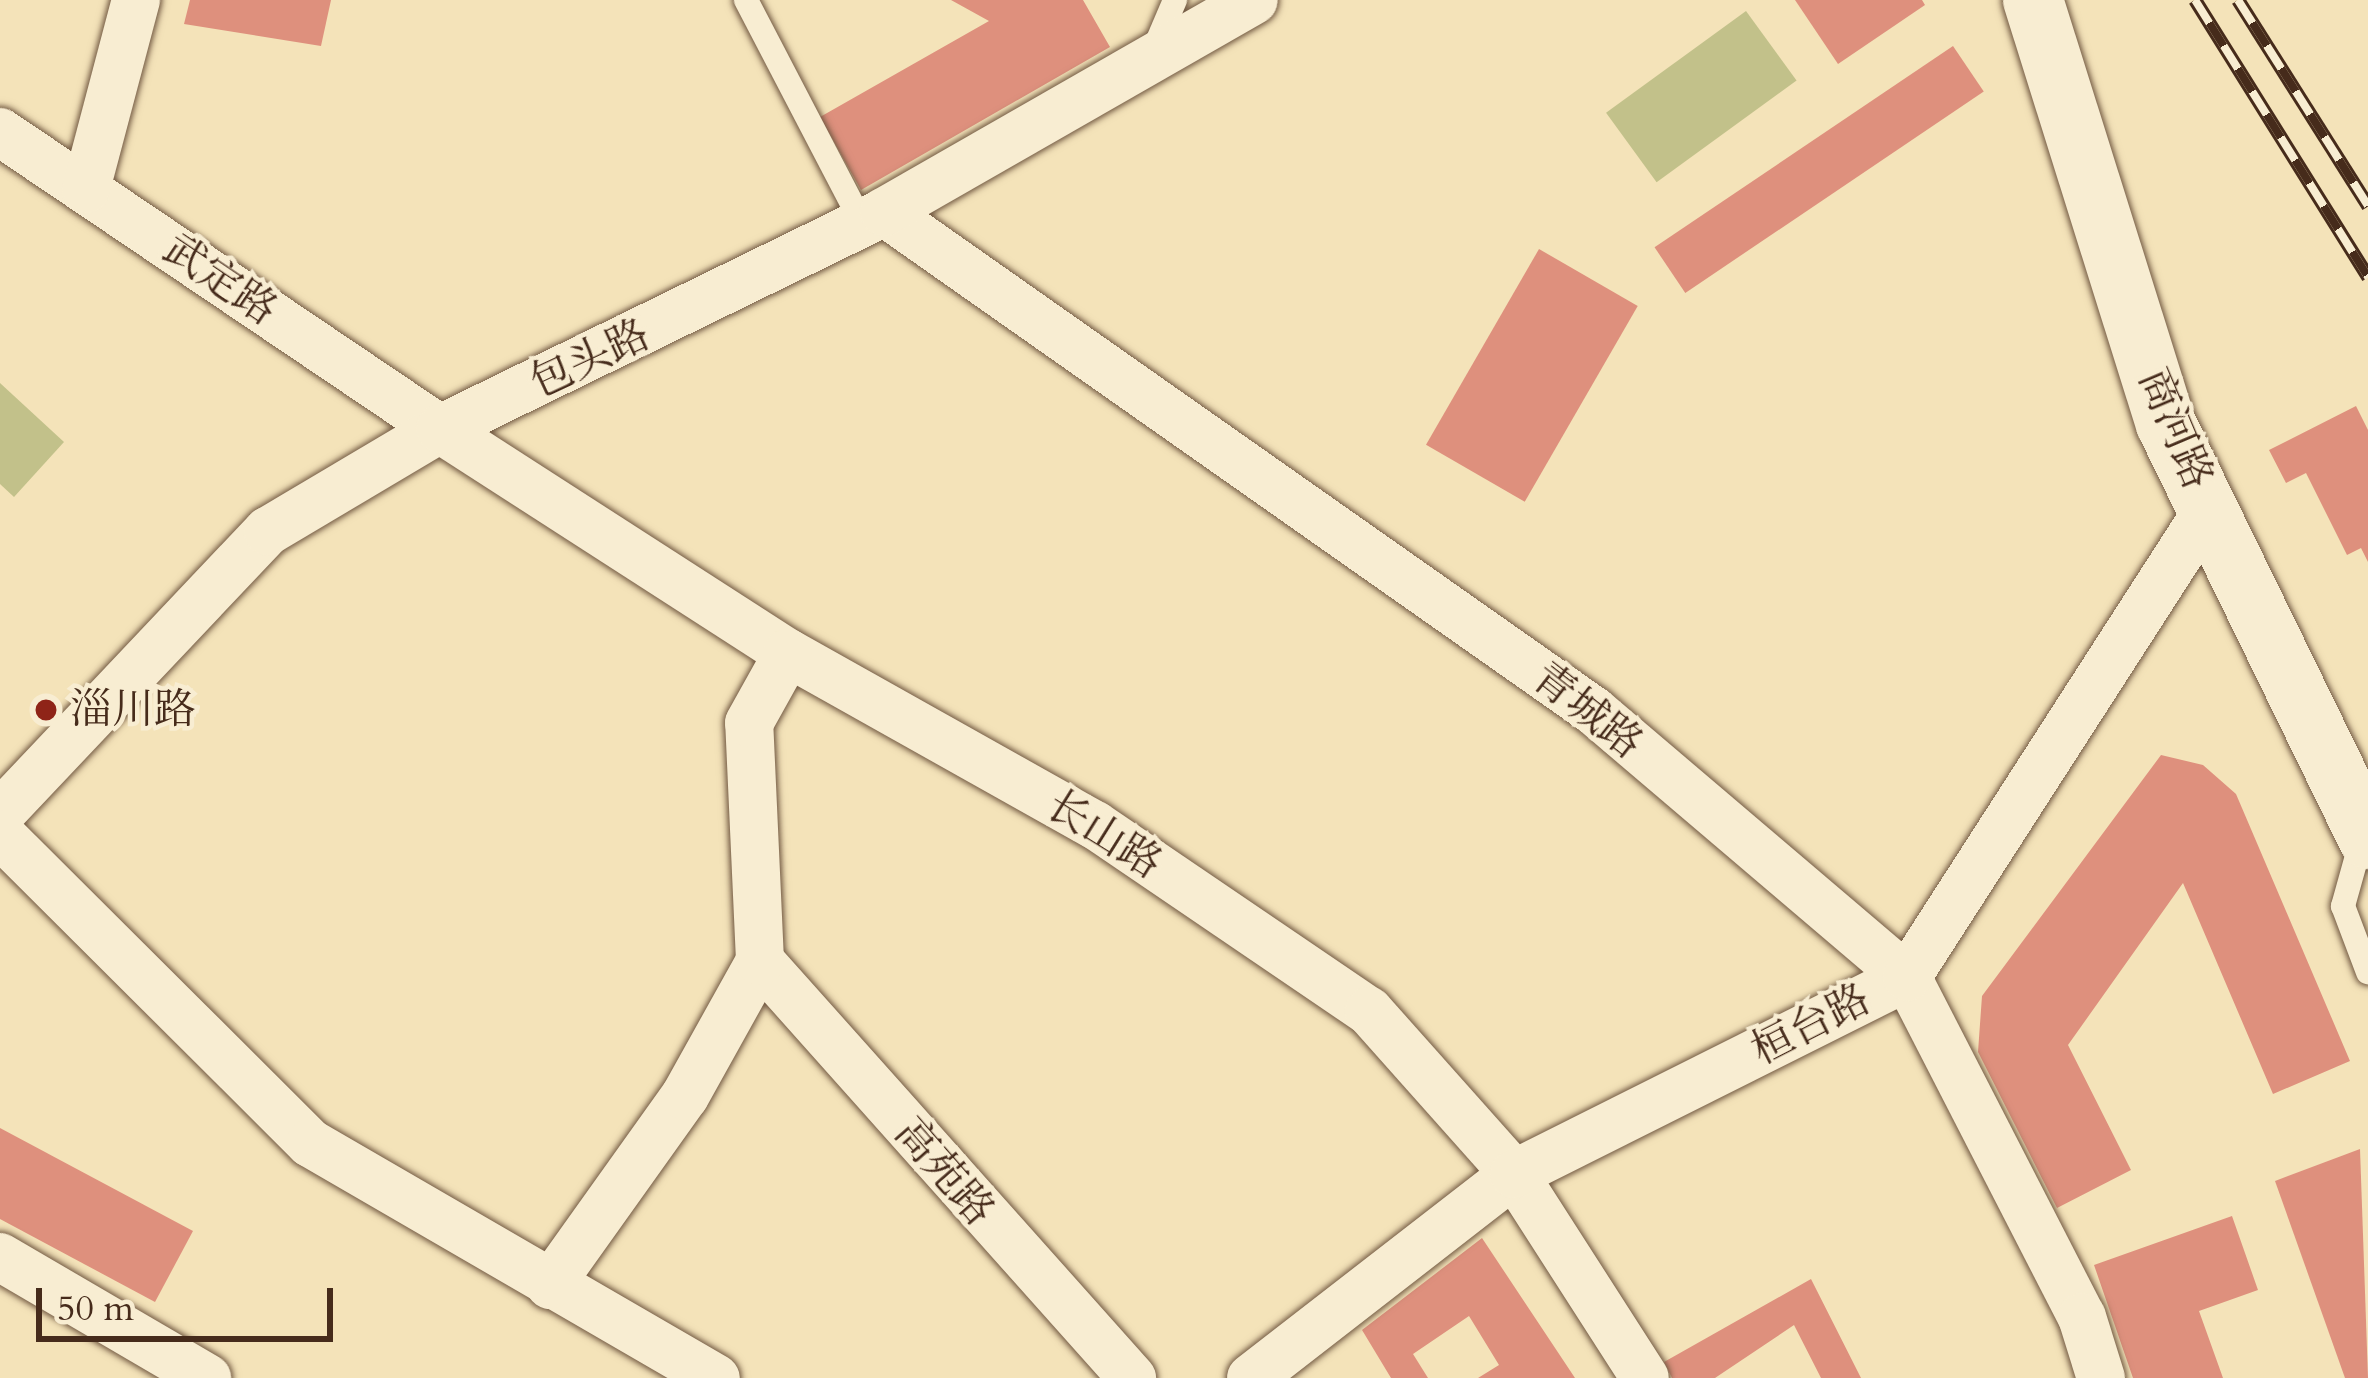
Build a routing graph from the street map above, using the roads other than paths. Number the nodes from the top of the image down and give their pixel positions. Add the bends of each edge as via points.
1 (136, 0) edge
2 (746, 0) edge
3 (1175, 0) edge
4 (1254, 0) edge
5 (2033, 0) edge
6 (1142, 70) junction
7 (0, 132) edge
8 (86, 189) junction
9 (873, 217) junction
10 (440, 429) junction
11 (2209, 508) junction
12 (788, 652) junction
13 (0, 814) edge
14 (0, 835) edge
15 (2366, 835) edge
16 (760, 961) junction
17 (2368, 972) edge
18 (1907, 977) junction
19 (1514, 1174) junction
20 (0, 1257) edge
21 (550, 1285) junction
22 (207, 1378) edge
23 (716, 1378) edge
24 (1132, 1378) edge
25 (1251, 1378) edge
26 (1645, 1378) edge
27 (2101, 1378) edge

1 - 8 street
2 - 9 lane
3 - 6 lane
4 - 6 street, 包头路
5 - 11 street, 商河路 via 2166,424
6 - 9 street, 包头路
7 - 8 street, 武定路
8 - 10 street, 武定路
9 - 10 street, 包头路
9 - 18 street, 青城路 via 1594,711
10 - 12 street, 长山路
10 - 13 street, 包头路 via 268,531
11 - 15 street, 商河路
11 - 18 street, 桓台路
12 - 16 street via 749,723
12 - 19 street, 长山路 via 1095,825 1369,1011
14 - 21 street via 310,1143
15 - 17 lane via 2343,906
16 - 21 street via 685,1096
16 - 24 street, 高苑路
18 - 19 street, 桓台路
18 - 27 street, 青城路 via 2082,1317
19 - 25 street, 桓台路
19 - 26 street, 长山路
20 - 22 street
21 - 23 street

